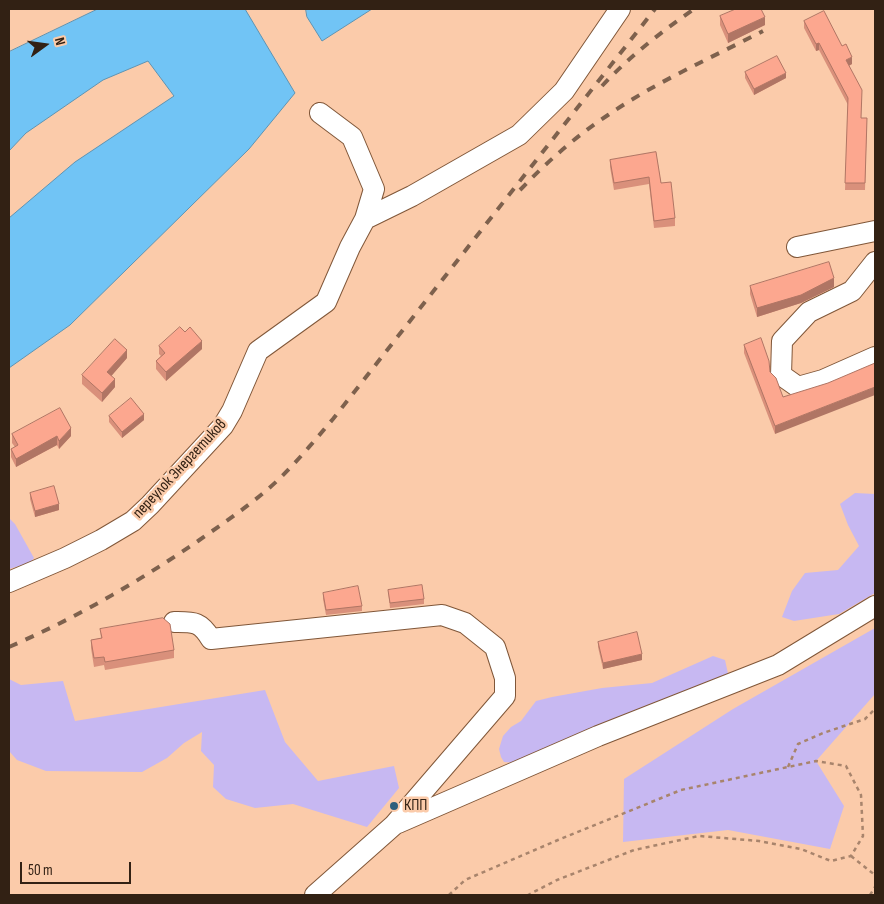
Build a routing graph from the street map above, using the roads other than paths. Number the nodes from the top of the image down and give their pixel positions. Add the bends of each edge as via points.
1 (620, 9) edge
2 (320, 113) dead end
3 (365, 219) junction
4 (875, 231) edge
5 (796, 247) dead end
6 (875, 262) edge
7 (875, 357) edge
8 (9, 582) edge
9 (875, 606) edge
10 (174, 622) dead end
11 (394, 825) junction
12 (315, 895) edge

1 - 3 street via 564,91 519,135
2 - 3 street, переулок Энергетиков via 352,137 374,189
3 - 8 street, переулок Энергетиков via 326,302 258,351 223,426 150,506 101,540
4 - 5 street
6 - 7 street via 852,291 809,312 782,341 781,375 798,387 823,380
9 - 11 street via 778,665 598,736
10 - 11 street via 196,622 211,639 442,615 465,623 495,647 505,678 505,696
11 - 12 street

